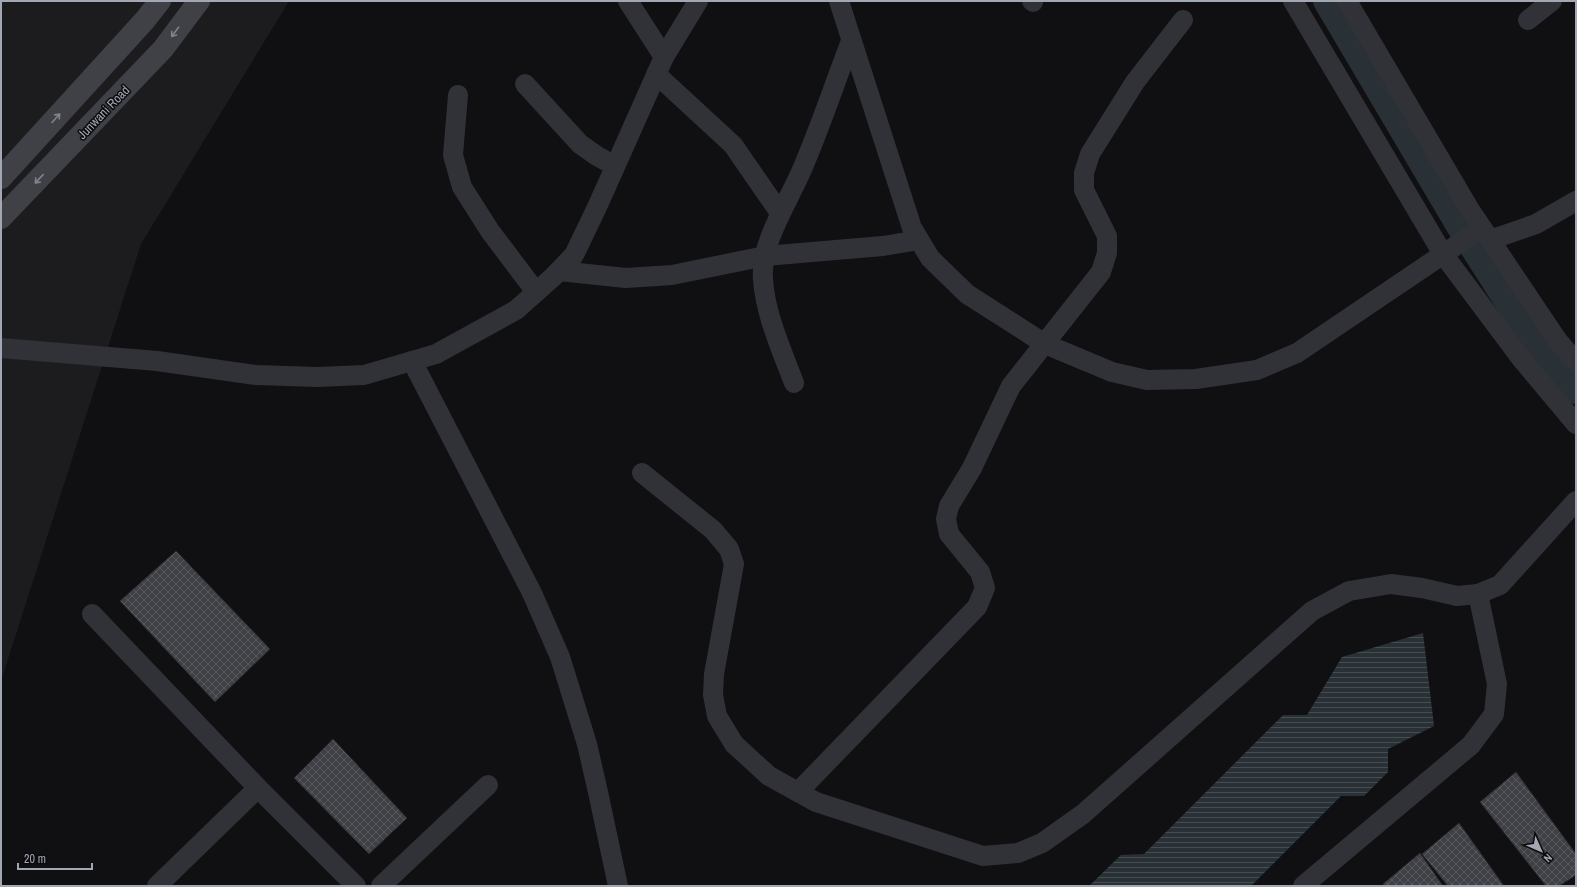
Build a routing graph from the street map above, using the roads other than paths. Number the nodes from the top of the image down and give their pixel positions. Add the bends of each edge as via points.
1 (160, 1) edge
2 (199, 1) edge
3 (628, 1) edge
4 (698, 1) edge
5 (839, 1) edge
6 (1293, 1) edge
7 (1346, 1) edge
8 (1552, 1) edge
9 (1183, 20) dead end
10 (1528, 20) dead end
11 (851, 41) junction
12 (660, 65) junction
13 (525, 84) dead end
14 (458, 95) dead end
15 (40, 136) junction
16 (60, 157) junction
17 (615, 166) junction
18 (1, 178) edge
19 (1576, 202) edge
20 (780, 213) junction
21 (1, 218) edge
22 (1482, 234) junction
23 (919, 240) junction
24 (1448, 250) junction
25 (765, 256) junction
26 (559, 271) junction
27 (536, 292) junction
28 (1045, 344) junction
29 (1, 348) edge
30 (412, 361) junction
31 (1576, 362) edge
32 (794, 384) dead end
33 (1576, 424) edge
34 (642, 473) dead end
35 (1576, 501) edge
36 (1478, 594) junction
37 (92, 614) dead end
38 (488, 786) dead end
39 (258, 788) junction
40 (798, 792) junction
41 (614, 884) edge
42 (157, 886) edge
43 (356, 886) edge
44 (380, 886) edge
45 (1303, 886) edge

15 -> 1 main road
2 -> 16 main road, Junwani Road via 163,49
3 - 12 street
4 - 12 street
5 - 11 street
6 - 24 street
7 - 22 street
8 - 10 street
9 - 28 street via 1135,82 1090,154 1084,173 1084,190 1107,236 1107,253 1101,272
11 - 20 street via 799,175
11 - 23 street via 912,228
12 - 17 street
12 - 20 street via 733,145
13 - 17 street via 580,144
14 - 27 street via 453,155 462,187 490,231
15 - 16 main road
15 - 18 main road
16 -> 21 main road, Junwani Road
17 - 26 street via 574,255
19 - 22 street via 1536,224
20 - 25 street
22 - 24 street
22 - 31 street via 1558,342
23 - 25 street via 883,246
23 - 28 street via 930,258 967,294
24 - 28 street via 1297,353 1257,370 1196,379 1147,380 1112,372
24 - 33 street via 1520,357
25 - 26 street via 672,275 626,278
25 - 32 street via 762,278 766,303
26 - 27 street
27 - 30 street via 516,310 436,354
28 - 40 street via 1011,386 972,468 949,506 946,519 949,534 980,572 985,588 977,607
29 - 30 street via 157,361 256,375 317,377 364,375
30 - 41 street via 532,593 560,657 587,744
34 - 40 street via 713,530 729,549 734,564 714,674 713,695 717,716 734,744 769,776
35 - 36 street via 1500,585
36 - 40 street via 1457,596 1391,584 1349,591 1312,611 1083,814 1042,843 1018,853 983,856 816,802
36 - 45 street via 1497,684 1494,714 1471,746
37 - 39 street
38 - 44 street
39 - 42 street
39 - 43 street

